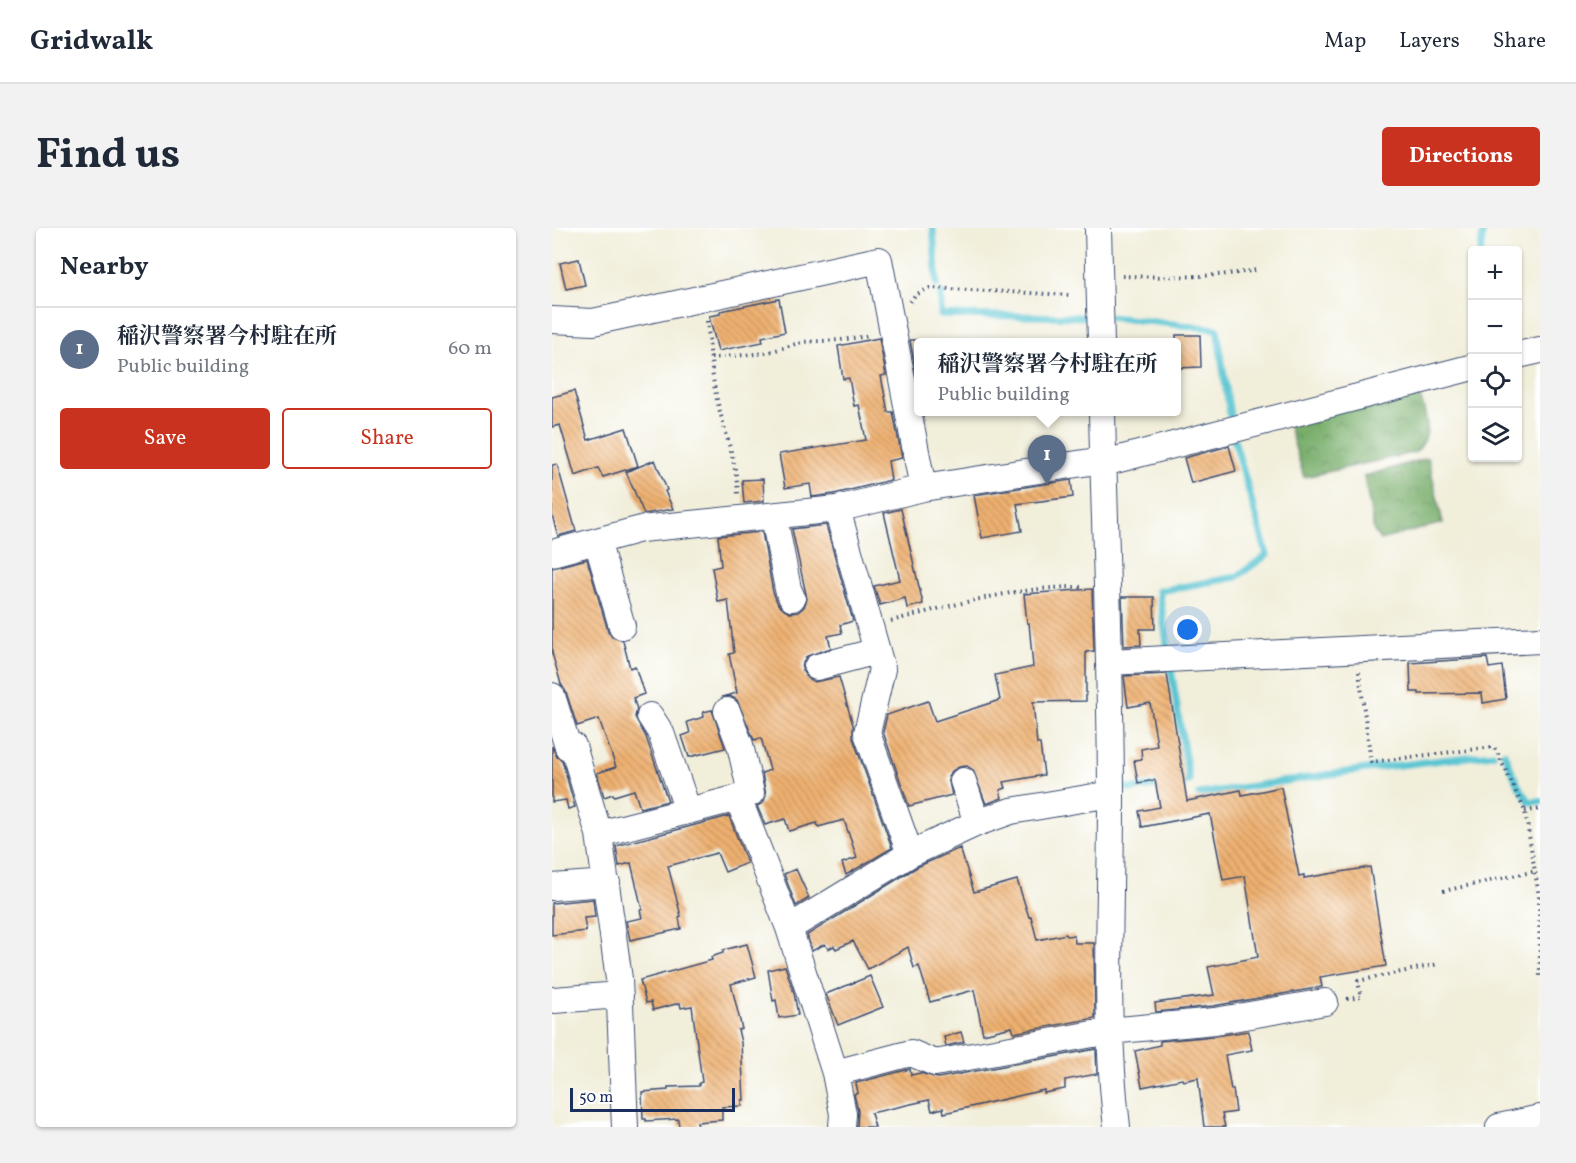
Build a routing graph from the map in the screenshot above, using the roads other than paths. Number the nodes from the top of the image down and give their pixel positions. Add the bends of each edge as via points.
1 (1098, 228) edge
2 (552, 320) edge
3 (1101, 338) edge
4 (1540, 350) edge
5 (1522, 354) edge
6 (1468, 368) edge
7 (1102, 416) edge
8 (1103, 461) junction
9 (923, 489) junction
10 (837, 510) junction
11 (774, 517) junction
12 (597, 541) junction
13 (552, 553) edge
14 (792, 598) dead end
15 (622, 626) dead end
16 (1540, 640) edge
17 (877, 651) junction
18 (1109, 662) junction
19 (817, 667) dead end
20 (552, 696) edge
21 (727, 711) dead end
22 (650, 716) dead end
23 (560, 749) edge
24 (963, 781) dead end
25 (1111, 794) junction
26 (738, 798) junction
27 (688, 811) junction
28 (977, 823) junction
29 (599, 834) junction
30 (910, 854) junction
31 (607, 883) junction
32 (552, 887) edge
33 (789, 928) junction
34 (620, 996) junction
35 (554, 1000) dead end
36 (1325, 1002) road end
37 (1109, 1031) junction
38 (835, 1073) junction
39 (1540, 1118) edge
40 (626, 1127) edge
41 (842, 1127) edge
42 (1117, 1127) edge
43 (1499, 1127) edge

1 - 3 street
2 - 9 street via 593,322 879,260
4 - 5 street
6 - 8 street
7 - 8 street
8 - 9 street
8 - 18 street
9 - 10 street
10 - 11 street
10 - 17 street
11 - 12 street via 641,529
11 - 14 street
12 - 13 street
12 - 15 street
16 - 18 street
17 - 19 street
17 - 30 street via 882,669 867,733
18 - 25 street
20 - 23 street
21 - 26 street via 752,794
22 - 27 street via 661,733
23 - 29 street via 573,746
24 - 28 street
25 - 28 street via 1011,811
25 - 37 street
26 - 27 street
26 - 33 street
27 - 29 street
28 - 30 street
29 - 31 street
30 - 33 street
31 - 32 street
31 - 34 street
33 - 38 street
34 - 35 street
34 - 40 street
36 - 37 street via 1215,1021
37 - 38 street via 935,1063 911,1053
37 - 42 street
38 - 41 street
39 - 43 street

